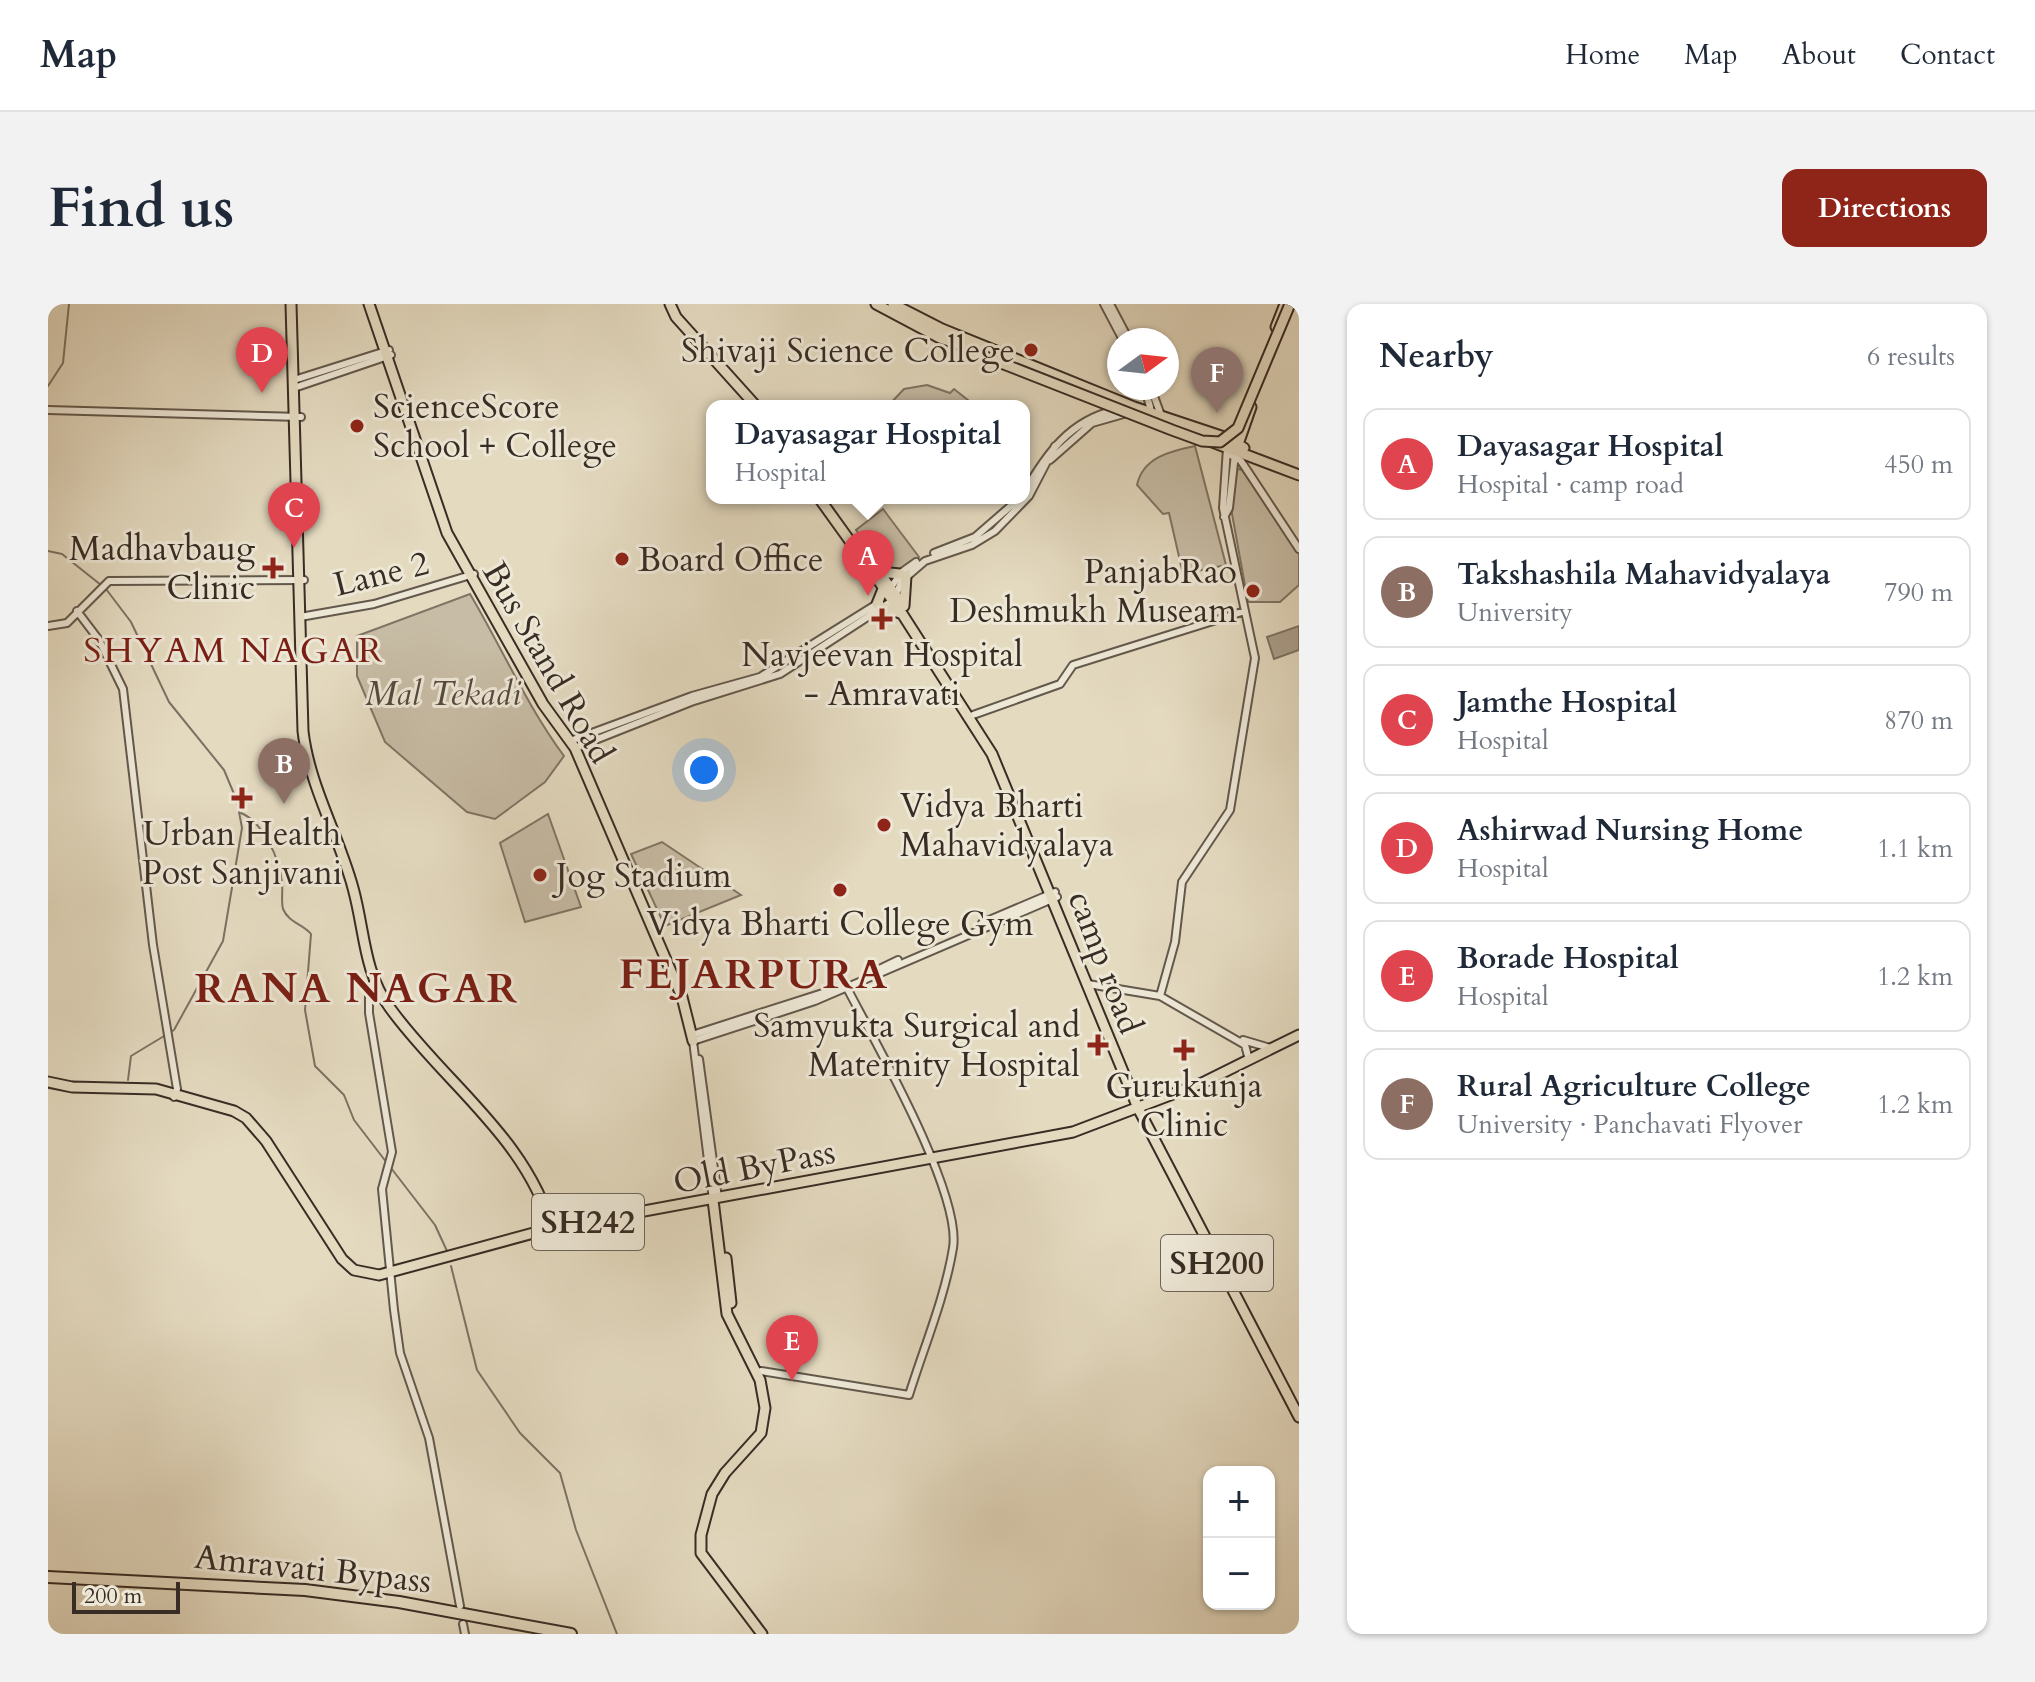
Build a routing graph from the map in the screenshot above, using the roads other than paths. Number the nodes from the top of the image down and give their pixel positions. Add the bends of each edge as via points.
1 (294, 304) edge
2 (371, 304) edge
3 (664, 304) edge
4 (670, 304) edge
5 (876, 304) edge
6 (893, 304) edge
7 (1107, 304) edge
8 (1289, 304) edge
9 (1120, 328) edge
10 (388, 353) junction
11 (296, 384) junction
12 (744, 400) edge
13 (751, 400) edge
14 (1152, 400) edge
15 (48, 410) edge
16 (1129, 410) junction
17 (298, 417) junction
18 (1157, 418) junction
19 (1236, 426) junction
20 (1207, 434) junction
21 (1055, 446) junction
22 (1232, 450) junction
23 (1050, 460) junction
24 (1299, 472) edge
25 (1030, 484) edge
26 (1030, 494) edge
27 (823, 504) edge
28 (830, 504) edge
29 (1013, 504) edge
30 (1023, 504) edge
31 (1299, 549) edge
32 (880, 572) junction
33 (472, 575) junction
34 (903, 575) junction
35 (302, 580) junction
36 (890, 593) junction
37 (880, 606) junction
38 (77, 611) junction
39 (903, 611) junction
40 (1245, 611) junction
41 (302, 617) junction
42 (48, 626) edge
43 (973, 715) junction
44 (575, 743) junction
45 (1055, 895) junction
46 (374, 980) junction
47 (1090, 984) junction
48 (847, 988) junction
49 (1160, 996) junction
50 (1299, 1035) edge
51 (694, 1037) junction
52 (1235, 1038) junction
53 (1271, 1049) junction
54 (1249, 1060) junction
55 (48, 1084) edge
56 (175, 1095) junction
57 (1140, 1109) junction
58 (932, 1162) junction
59 (715, 1202) junction
60 (552, 1230) junction
61 (389, 1275) junction
62 (761, 1371) junction
63 (1299, 1406) edge
64 (1299, 1417) edge
65 (709, 1564) junction
66 (48, 1577) edge
67 (48, 1584) edge
68 (460, 1606) dead end
69 (463, 1624) dead end
70 (465, 1634) edge
71 (537, 1634) edge
72 (571, 1634) edge
73 (762, 1634) edge

1 - 11 main road
2 - 10 main road, Bus Stand Road
3 - 12 main road
4 - 13 main road
5 - 16 main road, bridge via 940,338
6 - 16 main road
7 - 9 street
8 - 16 main road, bridge via 1238,428 1229,438 1202,441
8 - 19 main road
8 - 22 main road
10 - 11 street
10 - 33 main road, Bus Stand Road
11 - 17 main road
14 - 18 street
15 - 17 street
16 - 18 main road
16 - 21 street via 1081,424
16 - 23 street via 1092,423
17 - 35 main road
18 - 20 main road
18 - 22 main road
19 - 20 main road
19 - 22 main road
20 - 22 main road
21 - 23 street
21 - 25 street
22 - 24 main road
22 - 31 street
22 - 40 street via 1224,517
23 - 26 street
27 - 36 main road, camp road / SH200
28 - 32 main road, camp road / SH200
29 - 34 street via 975,537 922,558
30 - 34 street via 972,545 925,561
32 - 34 main road
32 - 36 main road, camp road / SH200
33 - 41 street, Lane 2 via 374,604
33 - 44 main road, Bus Stand Road
34 - 36 street
34 - 39 main road
35 - 38 street via 109,581
35 - 41 main road
36 - 37 main road
36 - 37 street
36 - 39 main road, camp road / SH200
37 - 39 main road
37 - 44 street via 760,677 692,696
38 - 42 street via 67,623
38 - 56 street via 99,640 123,689
39 - 43 main road, camp road / SH200
39 - 45 main road, camp road / SH200 via 992,754
40 - 43 street via 1073,665 1060,684
40 - 49 street via 1255,658 1230,810 1182,882 1175,942
41 - 46 main road via 309,742 352,869
43 - 45 main road, camp road / SH200 via 1013,789
44 - 51 main road, Bus Stand Road via 674,963 690,1005
45 - 47 main road, camp road / SH200
45 - 48 street
45 - 51 street via 859,980
46 - 60 main road via 503,1132 524,1164
46 - 61 street via 369,1013 392,1152 382,1189
47 - 49 street
47 - 57 main road, camp road / SH200
48 - 51 street
48 - 58 street
49 - 52 street
50 - 53 main road, Old ByPass / SH242
51 - 59 street
52 - 53 street
52 - 54 street via 1249,1051
53 - 54 main road, Old ByPass / SH242
54 - 57 main road, Old ByPass / SH242
55 - 56 main road, Old ByPass / SH242
56 - 61 main road, Old ByPass / SH242 via 210,1101 246,1118 342,1259 361,1273
57 - 58 main road, Old ByPass / SH242 via 1073,1132
57 - 63 main road, camp road / SH200
57 - 64 main road, camp road / SH200
58 - 59 main road, Old ByPass / SH242
58 - 62 street via 949,1211 954,1247 909,1395
59 - 60 main road, Old ByPass / SH242
59 - 62 main road via 732,1313
59 - 65 main road via 727,1314 760,1380 765,1408 759,1436 712,1494 701,1539
60 - 61 main road, Old ByPass / SH242
61 - 68 street via 400,1353 429,1438
62 - 65 main road via 770,1422 718,1491 706,1531
65 - 73 main road
66 - 72 highway, Amravati Bypass via 320,1591
67 - 71 highway, Amravati Bypass via 247,1590 348,1600
69 - 70 street

